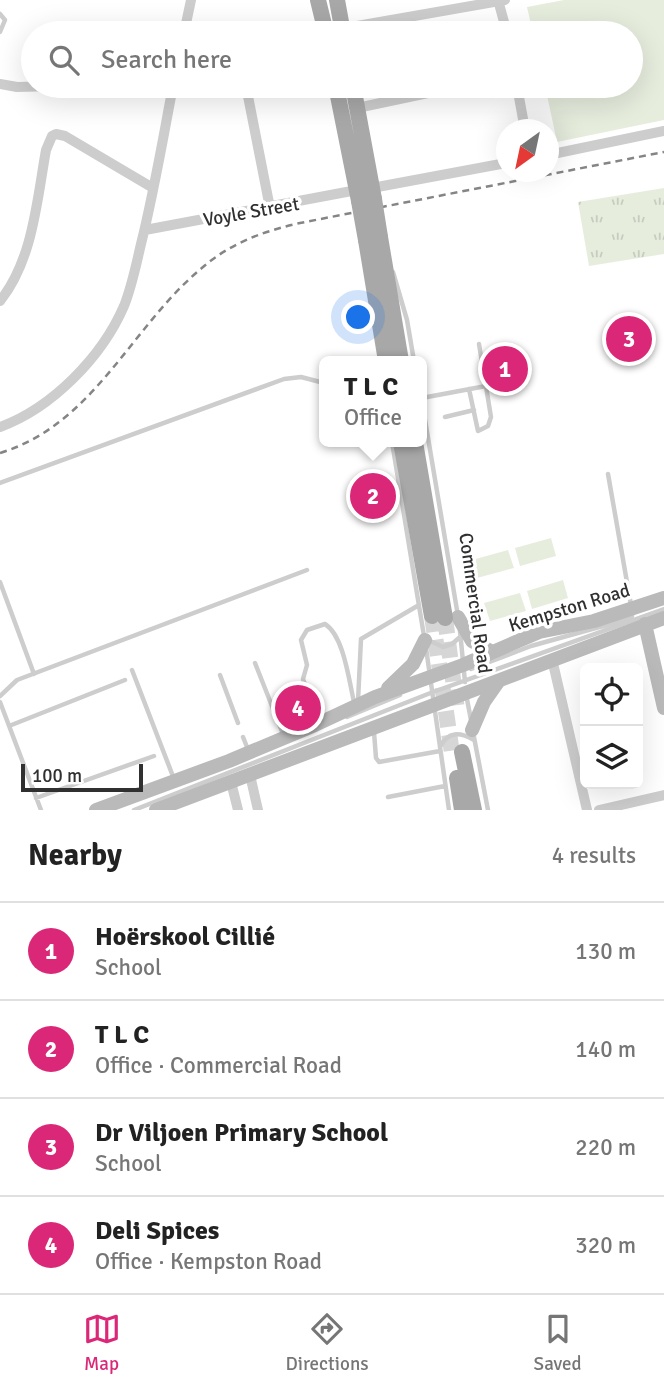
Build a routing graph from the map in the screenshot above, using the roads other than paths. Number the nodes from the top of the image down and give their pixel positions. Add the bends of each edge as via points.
1 (191, 0) edge
2 (320, 0) edge
3 (331, 0) edge
4 (337, 0) edge
5 (500, 1) edge
6 (0, 14) edge
7 (187, 21) edge
8 (323, 21) edge
9 (338, 21) edge
10 (341, 21) edge
11 (395, 21) edge
12 (504, 21) edge
13 (0, 32) edge
14 (0, 84) edge
15 (21, 87) edge
16 (171, 98) edge
17 (248, 98) edge
18 (339, 98) edge
19 (355, 98) edge
20 (404, 98) edge
21 (519, 98) edge
22 (357, 108) junction
23 (523, 119) edge
24 (664, 131) edge
25 (559, 153) edge
26 (496, 165) edge
27 (153, 188) junction
28 (365, 194) junction
29 (270, 208) junction
30 (145, 229) junction
31 (376, 240) junction
32 (373, 287) junction
33 (0, 301) edge
34 (479, 344) dead end
35 (376, 347) dead end
36 (385, 356) edge
37 (400, 356) edge
38 (413, 356) edge
39 (319, 382) edge
40 (485, 386) junction
41 (469, 389) junction
42 (427, 399) edge
43 (474, 410) junction
44 (445, 417) dead end
45 (0, 427) edge
46 (393, 447) edge
47 (402, 447) edge
48 (416, 447) edge
49 (427, 447) edge
50 (608, 474) dead end
51 (0, 483) edge
52 (307, 570) dead end
53 (0, 582) edge
54 (664, 598) edge
55 (664, 604) edge
56 (419, 605) junction
57 (632, 609) junction
58 (664, 609) edge
59 (445, 617) junction
60 (664, 618) edge
61 (645, 624) junction
62 (460, 636) junction
63 (424, 638) junction
64 (492, 652) junction
65 (552, 659) junction
66 (255, 663) dead end
67 (463, 668) junction
68 (132, 670) dead end
69 (34, 674) junction
70 (220, 675) dead end
71 (125, 680) dead end
72 (498, 681) junction
73 (466, 687) junction
74 (432, 689) junction
75 (0, 696) edge
76 (375, 697) junction
77 (0, 702) edge
78 (356, 706) junction
79 (664, 708) edge
80 (238, 723) dead end
81 (320, 723) junction
82 (9, 726) junction
83 (373, 727) junction
84 (473, 735) junction
85 (243, 737) dead end
86 (284, 738) junction
87 (448, 751) junction
88 (249, 752) junction
89 (153, 756) dead end
90 (250, 775) junction
91 (174, 780) junction
92 (231, 782) junction
93 (445, 786) junction
94 (664, 795) edge
95 (388, 797) dead end
96 (36, 798) junction
97 (171, 807) edge
98 (41, 810) edge
99 (96, 810) edge
100 (116, 810) edge
101 (134, 810) edge
102 (156, 810) edge
103 (238, 810) edge
104 (258, 810) edge
105 (449, 810) edge
106 (462, 810) edge
107 (474, 810) edge
108 (488, 810) edge
109 (587, 810) edge
110 (599, 810) edge

1 - 7 street
2 - 8 main road
3 - 9 lane
4 - 10 main road
5 - 11 street
5 - 12 street
6 - 13 lane via 5,20
14 - 15 street
16 - 27 street
17 - 29 street
18 - 28 main road
19 - 22 main road
20 - 22 street
21 - 23 street
22 - 28 main road
24 - 25 street
26 - 28 street, Voyle Street
27 - 30 street
27 - 33 street via 65,136 52,136 28,244
28 - 29 street, Voyle Street
28 - 31 main road, bridge
29 - 30 street, Voyle Street
30 - 45 street via 131,287 104,341 50,400
31 - 32 main road
31 - 37 main road
31 - 38 lane via 400,292
32 - 35 lane
32 - 36 main road
34 - 40 lane
39 - 51 lane via 284,379
40 - 41 lane
40 - 43 lane via 491,417 485,428 478,430
41 - 42 lane
41 - 43 lane
43 - 44 lane
46 - 56 lane
47 - 59 main road, Commercial Road
48 - 59 main road, Commercial Road
49 - 59 lane, Commercial Road
50 - 57 lane
52 - 69 lane
53 - 69 lane
54 - 57 main road, Kempston Road
55 - 67 lane
56 - 63 lane
56 - 78 lane via 361,639
57 - 64 main road, Kempston Road via 539,632
58 - 73 lane
59 - 62 lane, Commercial Road
59 - 64 main road
60 - 61 main road, Kempston Road
61 - 65 main road, Kempston Road
61 - 79 main road
62 - 63 lane via 443,647
62 - 67 lane, Commercial Road
63 - 74 lane
63 - 76 main road via 418,657 405,674
64 - 67 main road, Kempston Road
65 - 72 main road, Kempston Road
65 - 109 street
66 - 86 lane
67 - 73 lane, Commercial Road
67 - 74 main road, Kempston Road
68 - 91 lane
69 - 75 lane via 17,680
70 - 80 lane
71 - 82 lane
72 - 73 main road, Kempston Road
72 - 84 main road via 484,702
73 - 74 main road, Kempston Road
73 - 84 lane, Commercial Road
74 - 76 main road, Kempston Road
74 - 83 main road, Kempston Road
74 - 87 lane
74 - 100 lane
74 - 101 lane
76 - 78 main road, Kempston Road
77 - 82 lane
78 - 81 main road, Kempston Road
78 - 81 lane via 344,655 332,631 325,624 307,630 302,640 307,665 303,679
81 - 86 main road, Kempston Road
82 - 96 lane
83 - 87 lane via 379,762
83 - 90 main road, Kempston Road
84 - 87 lane via 444,738
84 - 108 lane, Commercial Road
85 - 88 lane
86 - 88 main road, Kempston Road
87 - 93 lane
87 - 106 main road
87 - 107 main road
88 - 91 main road, Kempston Road
89 - 96 lane
90 - 92 main road, Kempston Road
90 - 104 street
91 - 99 main road, Kempston Road
92 - 97 main road, Kempston Road
92 - 103 street
93 - 95 lane
93 - 105 lane
94 - 110 street
96 - 98 lane
97 - 102 main road, Kempston Road

